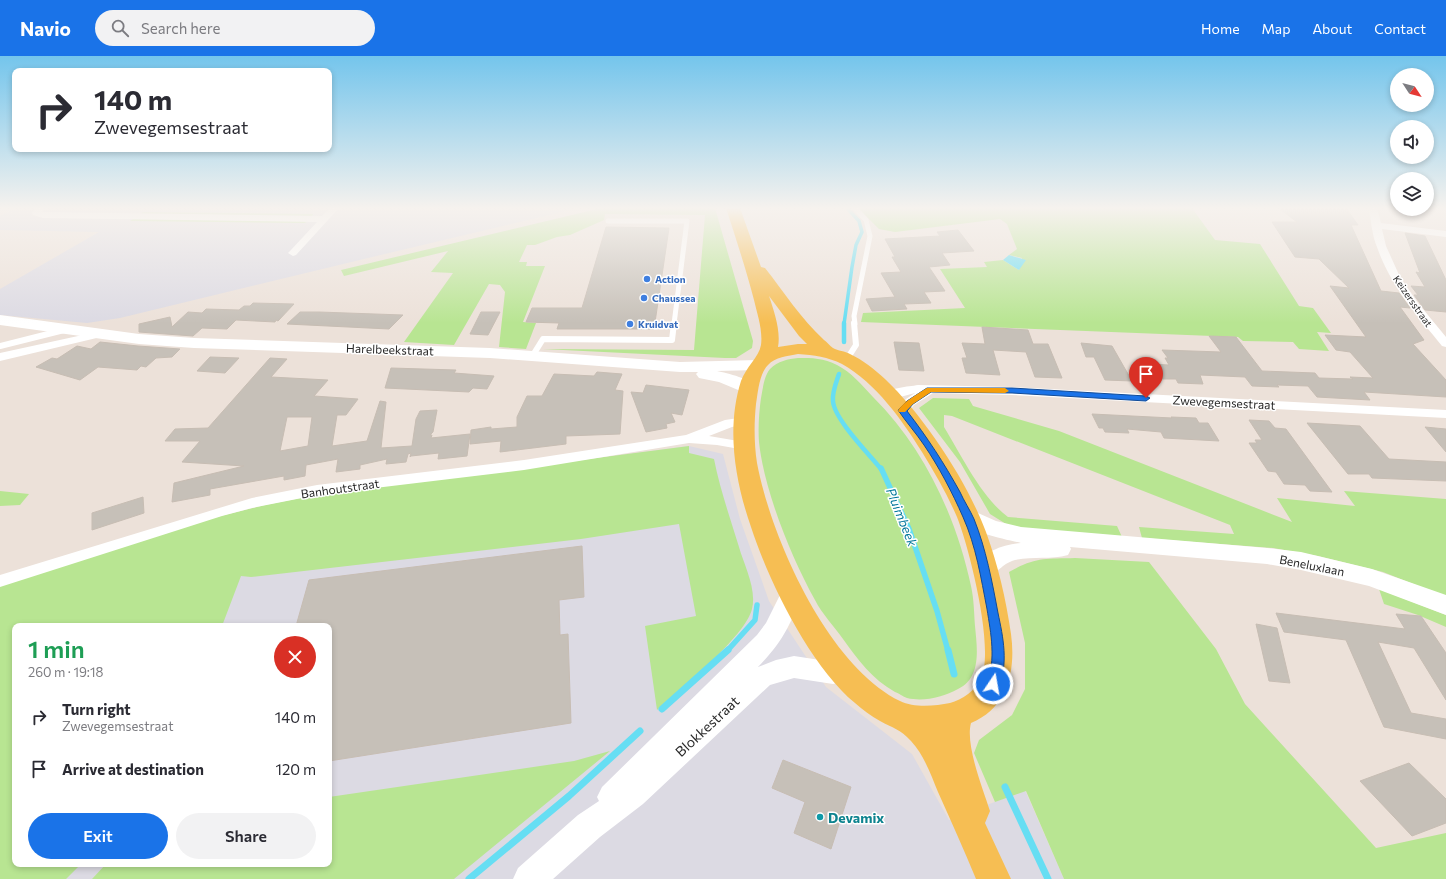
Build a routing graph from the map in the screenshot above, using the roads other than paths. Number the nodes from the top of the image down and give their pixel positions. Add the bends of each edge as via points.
1 (299, 246) edge
2 (684, 246) edge
3 (747, 246) edge
4 (868, 246) edge
5 (1381, 246) edge
6 (293, 253) dead end
7 (752, 262) junction
8 (0, 320) edge
9 (68, 329) junction
10 (101, 334) junction
11 (1446, 344) edge
12 (0, 346) edge
13 (826, 351) junction
14 (533, 355) junction
15 (0, 358) edge
16 (847, 359) junction
17 (762, 361) junction
18 (680, 367) junction
19 (749, 388) junction
20 (929, 390) junction
21 (896, 403) junction
22 (1446, 414) edge
23 (745, 421) junction
24 (689, 439) junction
25 (745, 446) junction
26 (969, 518) junction
27 (1173, 549) junction
28 (985, 568) junction
29 (0, 581) edge
30 (795, 598) junction
31 (1446, 605) edge
32 (841, 672) junction
33 (958, 714) junction
34 (906, 717) junction
35 (589, 826) junction
36 (529, 879) edge
37 (994, 879) edge

1 - 6 street
2 - 14 lane via 672,340 542,339
3 - 7 main road
4 - 16 lane via 854,316 856,345
5 - 11 street, Keizersstraat via 1395,277
7 - 13 main road via 805,332
7 - 17 main road via 770,334 770,343
8 - 9 street, Harelbeekstraat
9 - 10 street, Harelbeekstraat
9 - 12 lane
10 - 14 street, Harelbeekstraat via 194,343
10 - 15 street, Harelbeekstraat
13 - 16 main road
13 - 17 main road via 780,352
14 - 18 street, Harelbeekstraat
16 - 21 main road
17 - 18 street, Harelbeekstraat
17 - 19 main road
18 - 19 street, Harelbeekstraat via 724,378
19 - 23 main road
20 - 21 street via 910,402
20 - 21 street, Zwevegemsestraat via 904,391
20 - 22 street, Zwevegemsestraat via 1012,391
21 - 26 main road via 927,443
23 - 24 street, Banhoutstraat via 730,423
23 - 25 main road
24 - 25 street, Banhoutstraat
24 - 29 street, Banhoutstraat via 524,465 357,484 293,495 219,512
25 - 30 main road via 758,517 782,577
26 - 27 street, Beneluxlaan via 990,527 1021,535
26 - 28 main road
27 - 28 street, Beneluxlaan via 1150,552 1025,550 1012,552
27 - 31 street, Beneluxlaan via 1267,556 1317,564 1372,578
28 - 33 main road via 997,633 997,673 993,684 979,703
30 - 32 main road via 810,626
30 - 35 street, Blokkestraat via 788,602 775,630 766,642 621,787
32 - 34 main road via 870,698 888,710
32 - 35 street, Blokkestraat via 794,668 761,677 633,794
33 - 34 main road via 938,718
33 - 37 main road via 954,729 956,750
34 - 37 main road via 923,732 936,752
35 - 36 street, Blokkestraat

